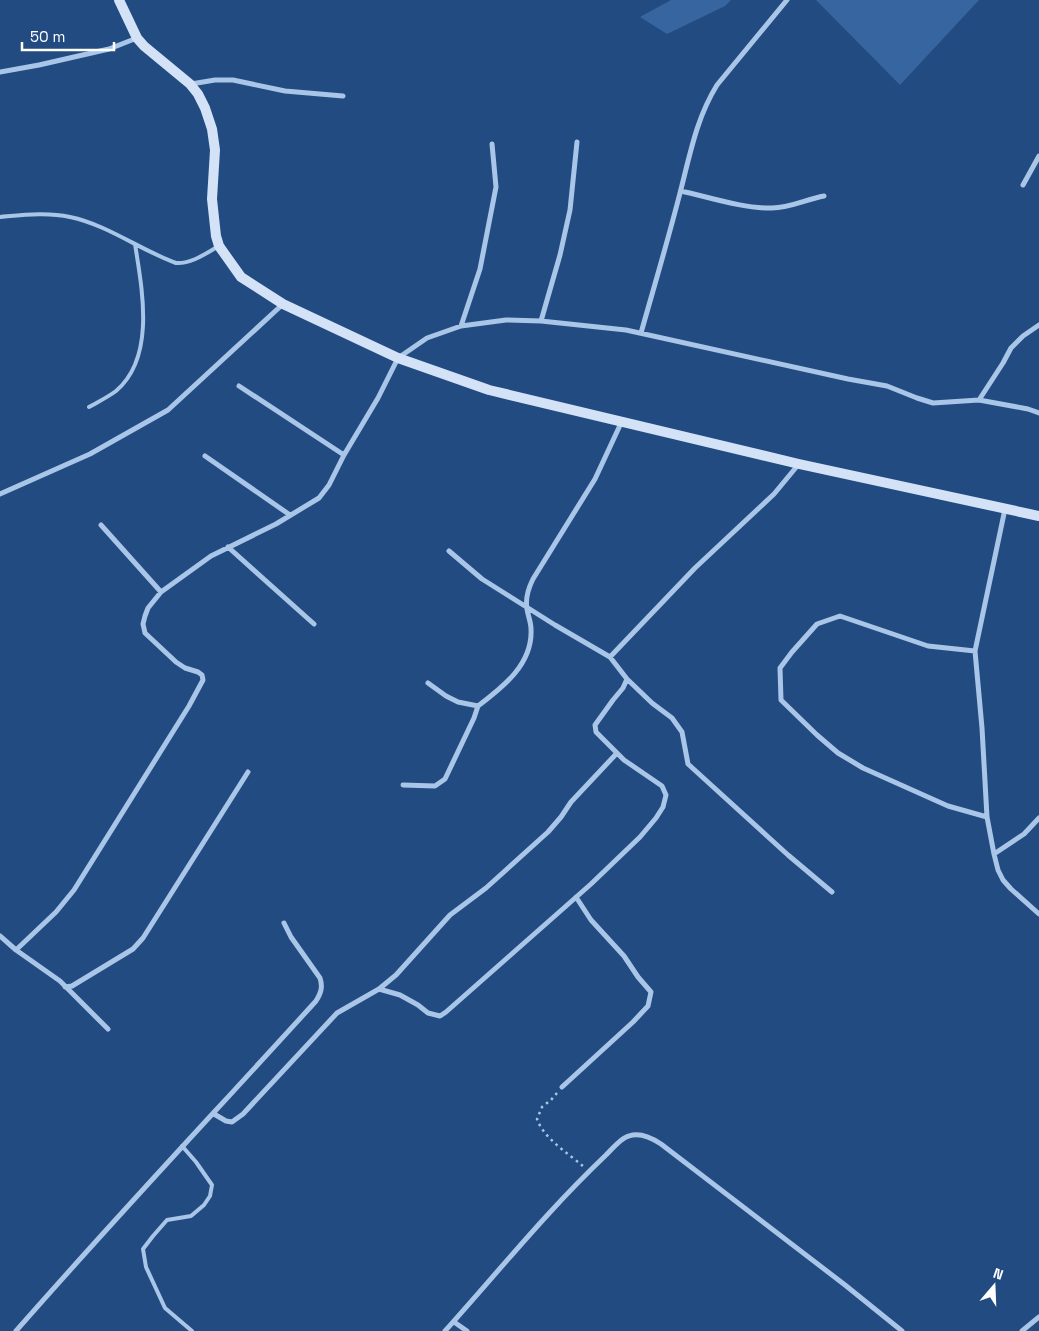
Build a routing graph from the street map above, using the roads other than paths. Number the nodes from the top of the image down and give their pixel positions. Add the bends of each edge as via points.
1 (119, 0) edge
2 (787, 0) edge
3 (137, 38) junction
4 (0, 72) edge
5 (190, 84) junction
6 (343, 96) dead end
7 (577, 142) dead end
8 (492, 144) dead end
9 (1039, 156) edge
10 (1023, 185) dead end
11 (681, 192) junction
12 (824, 196) dead end
13 (0, 217) edge
14 (135, 244) junction
15 (219, 246) junction
16 (283, 304) junction
17 (541, 321) junction
18 (1039, 325) edge
19 (461, 326) junction
20 (641, 334) junction
21 (398, 358) junction
22 (239, 386) dead end
23 (979, 400) junction
24 (89, 407) dead end
25 (1039, 413) edge
26 (622, 421) junction
27 (344, 455) junction
28 (205, 456) dead end
29 (799, 464) junction
30 (0, 494) edge
31 (1005, 508) junction
32 (290, 515) junction
33 (1039, 516) edge
34 (101, 525) dead end
35 (228, 547) junction
36 (449, 551) dead end
37 (161, 592) junction
38 (527, 608) junction
39 (314, 624) dead end
40 (974, 651) junction
41 (610, 657) junction
42 (627, 679) junction
43 (428, 683) dead end
44 (478, 706) junction
45 (617, 753) junction
46 (248, 772) dead end
47 (403, 785) dead end
48 (987, 817) junction
49 (1039, 818) edge
50 (994, 854) junction
51 (832, 892) dead end
52 (576, 897) junction
53 (1039, 914) edge
54 (284, 923) dead end
55 (0, 936) edge
56 (16, 950) junction
57 (65, 987) junction
58 (379, 989) junction
59 (108, 1029) dead end
60 (562, 1087) road end
61 (214, 1114) junction
62 (182, 1146) junction
63 (1039, 1316) edge
64 (454, 1322) junction
65 (16, 1331) edge
66 (192, 1331) edge
67 (445, 1331) edge
68 (467, 1331) edge
69 (902, 1331) edge
70 (1022, 1331) edge

1 - 3 street
2 - 11 street via 709,98 690,150
3 - 4 street via 109,49
3 - 5 street
5 - 6 street via 233,80 285,91
5 - 15 street via 205,108 212,129 215,150 212,199
7 - 17 street via 570,210
8 - 19 street via 496,187 480,269
9 - 10 street
11 - 12 street via 770,208 787,207
11 - 20 street
13 - 14 lane via 68,216 94,224
14 - 15 lane via 168,260 183,263
14 - 24 lane via 143,307 142,339 137,360 115,391
15 - 16 street via 241,277
16 - 21 street
16 - 30 street via 168,410 90,454
17 - 19 street via 506,320
17 - 20 street
18 - 23 street via 1011,348
19 - 21 street via 427,338
20 - 23 street via 887,386 933,402
21 - 26 street via 489,390
21 - 27 street
22 - 27 street
23 - 25 street
26 - 29 street
26 - 38 street via 595,479 532,579 527,592
27 - 32 street via 319,498
28 - 32 street
29 - 31 street
29 - 41 street via 774,494 694,568
31 - 33 street
31 - 40 street
32 - 35 street
34 - 37 street
35 - 37 street
35 - 39 street
36 - 38 street via 482,579
37 - 56 street via 148,608 143,624 145,633 176,662 202,675 203,680 74,890
38 - 41 street
38 - 44 street via 532,627 525,661 503,686
40 - 48 street
40 - 48 street via 928,646 840,616 817,624 780,668 782,700 838,753 863,768 948,806
41 - 42 street
42 - 45 street via 624,688 595,725 596,732
42 - 51 street via 672,718 682,732 688,764
43 - 44 street via 458,702
44 - 47 street via 446,778 435,786
45 - 52 street via 662,786 666,800 640,837
45 - 58 street via 548,832 486,888 450,915 396,975
46 - 57 street via 143,938 132,949 72,986
48 - 50 street
49 - 50 street via 1024,834
50 - 53 street via 1004,880
52 - 58 street via 440,1016 428,1013 400,995
52 - 60 street via 651,992 648,1006
54 - 61 street via 320,978 321,992
55 - 56 street
56 - 57 street
57 - 59 street
58 - 61 street via 337,1013 244,1114 232,1122
61 - 62 street
62 - 65 street
62 - 66 lane via 212,1185 210,1196 191,1216 167,1220 143,1250 146,1267 166,1308
63 - 70 street
64 - 67 street
64 - 68 street
64 - 69 street via 589,1172 627,1136 637,1135 661,1144

